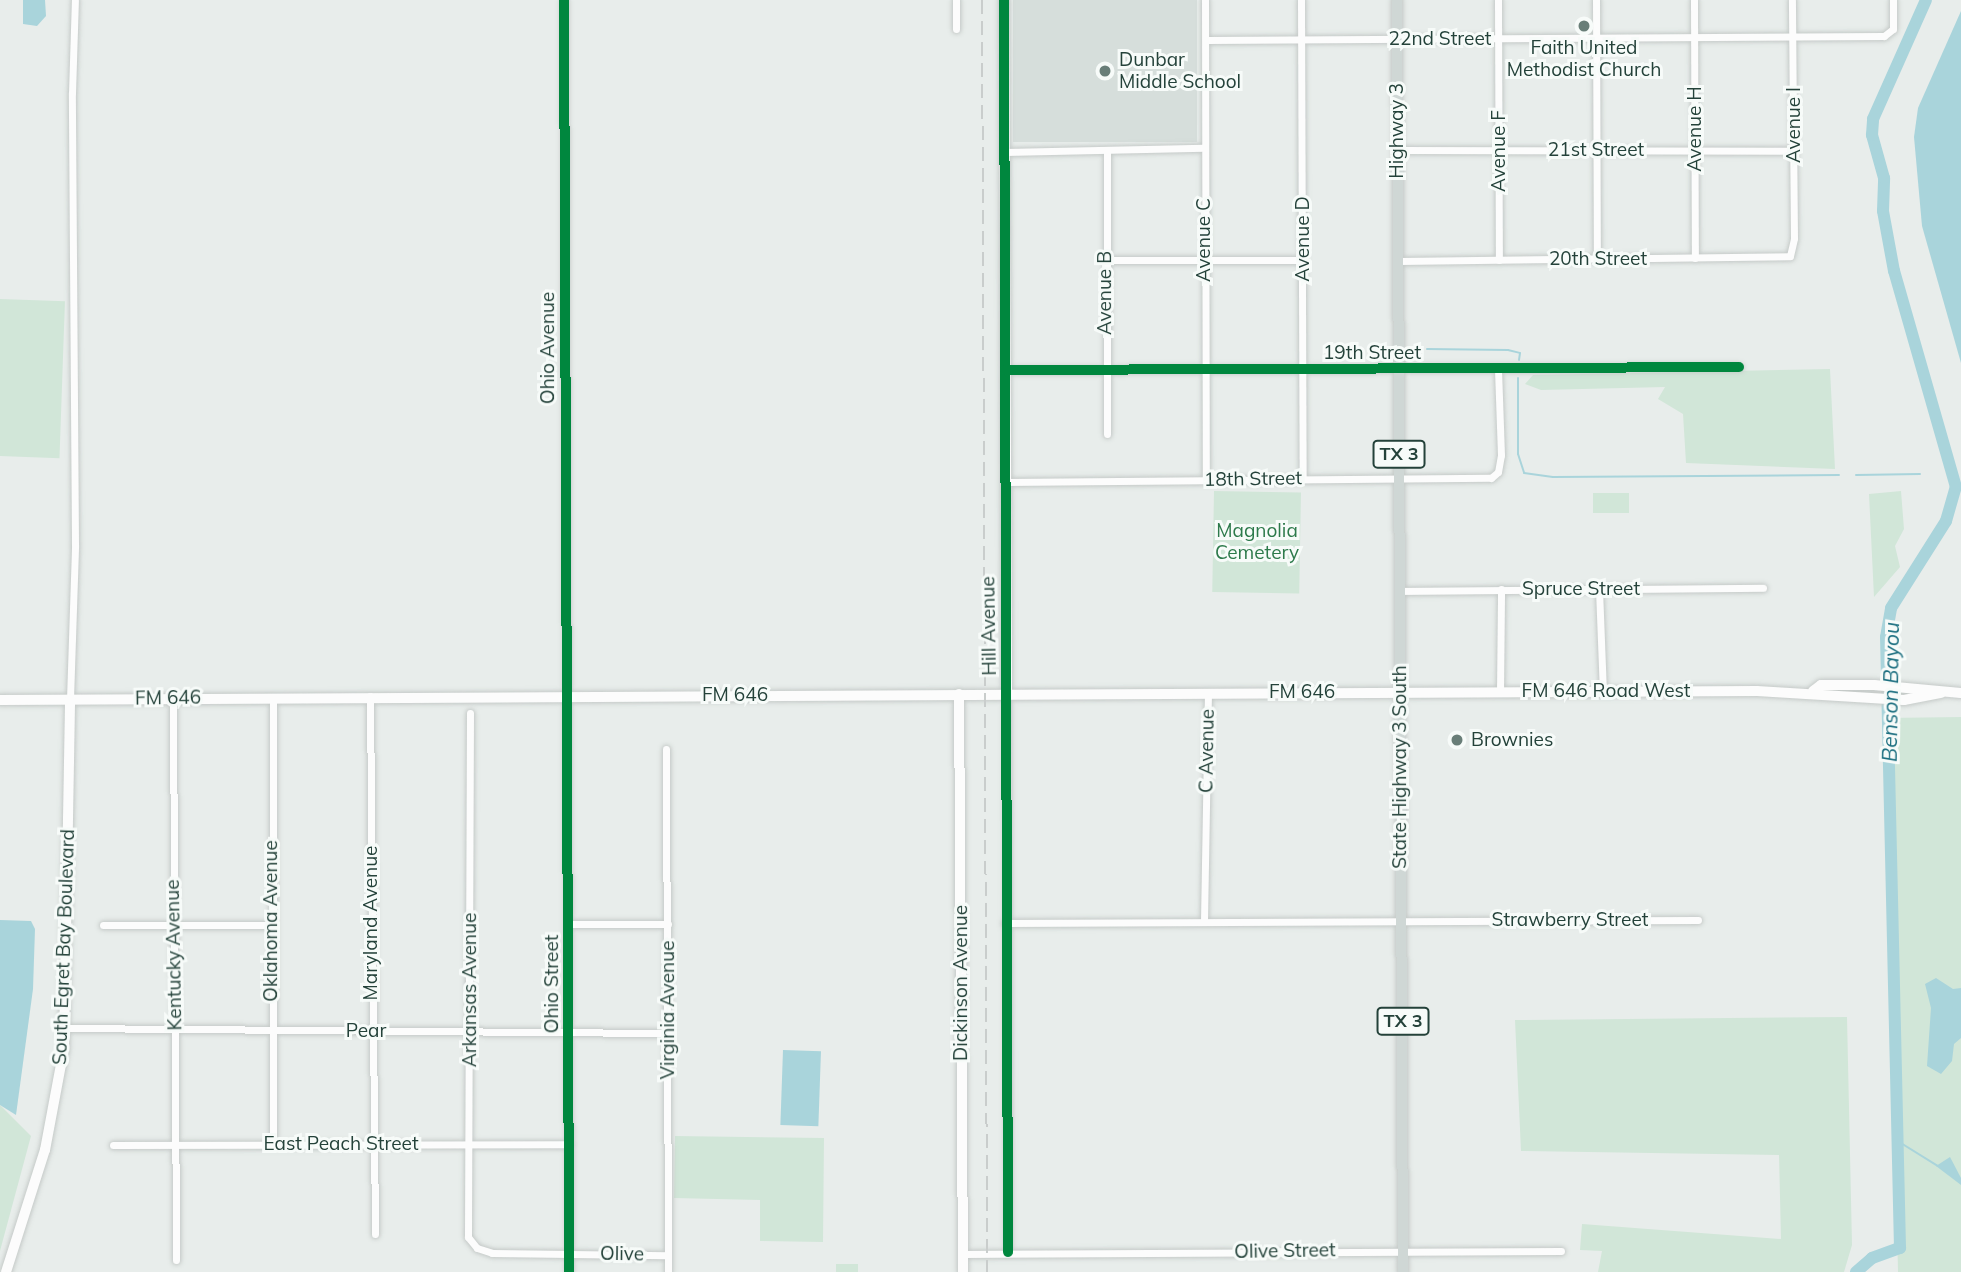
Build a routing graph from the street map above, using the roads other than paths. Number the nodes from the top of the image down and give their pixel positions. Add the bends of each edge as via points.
1 (75, 0) edge
2 (564, 0) edge
3 (956, 0) edge
4 (1004, 0) edge
5 (1205, 0) edge
6 (1301, 0) edge
7 (1396, 0) edge
8 (1498, 0) edge
9 (1596, 0) edge
10 (1694, 0) edge
11 (1792, 0) edge
12 (1893, 0) edge
13 (956, 29) dead end
14 (1793, 37) junction
15 (1694, 38) junction
16 (1499, 39) junction
17 (1596, 39) junction
18 (1206, 40) junction
19 (1301, 40) junction
20 (1397, 40) junction
21 (1204, 148) junction
22 (1398, 150) junction
23 (1500, 150) junction
24 (1597, 150) junction
25 (1695, 150) junction
26 (1794, 151) junction
27 (1005, 152) junction
28 (1107, 152) junction
29 (1792, 251) joint
30 (1695, 258) junction
31 (1597, 259) junction
32 (1105, 260) junction
33 (1203, 260) junction
34 (1303, 260) junction
35 (1499, 260) junction
36 (1399, 261) junction
37 (1739, 367) dead end
38 (1005, 370) junction
39 (1105, 370) junction
40 (1203, 370) junction
41 (1303, 370) junction
42 (1498, 370) junction
43 (1397, 371) junction
44 (1107, 433) dead end
45 (1105, 469) dead end
46 (1303, 478) junction
47 (1206, 480) junction
48 (1106, 481) junction
49 (1399, 481) junction
50 (1005, 482) junction
51 (1763, 588) dead end
52 (1501, 589) junction
53 (1598, 589) junction
54 (1399, 591) junction
55 (1603, 691) junction
56 (1813, 691) junction
57 (1208, 692) junction
58 (1399, 692) junction
59 (1500, 692) junction
60 (1941, 692) junction
61 (1961, 692) edge
62 (959, 694) junction
63 (1007, 694) junction
64 (370, 696) junction
65 (570, 696) junction
66 (274, 697) junction
67 (173, 698) junction
68 (70, 699) junction
69 (0, 700) edge
70 (470, 713) dead end
71 (666, 748) dead end
72 (1698, 920) dead end
73 (1204, 921) junction
74 (1402, 922) junction
75 (1005, 923) junction
76 (570, 924) junction
77 (103, 925) dead end
78 (174, 925) junction
79 (271, 925) junction
80 (668, 925) junction
81 (65, 1028) junction
82 (175, 1031) junction
83 (272, 1031) junction
84 (371, 1031) junction
85 (470, 1032) junction
86 (570, 1033) junction
87 (666, 1033) junction
88 (273, 1144) junction
89 (371, 1144) junction
90 (469, 1144) junction
91 (570, 1144) junction
92 (113, 1145) dead end
93 (176, 1145) junction
94 (375, 1234) dead end
95 (1403, 1250) junction
96 (1561, 1251) dead end
97 (1008, 1252) junction
98 (492, 1253) joint
99 (569, 1253) junction
100 (963, 1254) junction
101 (668, 1255) junction
102 (176, 1260) dead end
103 (6, 1272) edge
104 (569, 1272) edge
105 (668, 1272) edge
106 (963, 1272) edge
107 (1403, 1272) edge

1 - 68 street via 75,545
2 - 65 street, Ohio Avenue
3 - 13 street
4 - 27 main road, Hill Avenue
5 - 18 street, Avenue C
6 - 19 street, Avenue D
7 - 20 main road, Highway 3 / TX 3
8 - 16 street, Avenue F
9 - 17 street
10 - 15 street, Avenue H
11 - 14 street, Avenue I
12 - 14 street, 22nd Street via 1893,29 1884,37
14 - 15 street, 22nd Street
14 - 26 street, Avenue I
15 - 17 street, 22nd Street
15 - 25 street, Avenue H
16 - 17 street, 22nd Street
16 - 20 street, 22nd Street
16 - 23 street, Avenue F
17 - 24 street
18 - 19 street, 22nd Street
18 - 21 street, Avenue C
19 - 20 street, 22nd Street
19 - 34 street, Avenue D
20 - 22 main road, Highway 3 / TX 3
21 - 28 street
21 - 33 street, Avenue C
22 - 23 street, 21st Street
22 - 36 main road, Highway 3 / TX 3
23 - 24 street, 21st Street
23 - 35 street, Avenue F
24 - 25 street, 21st Street
24 - 31 street
25 - 26 street, 21st Street
25 - 30 street, Avenue H
26 - 29 street, Avenue I
27 - 28 street
27 - 38 main road, Hill Avenue
28 - 32 street, Avenue B
29 - 30 street, 20th Street via 1784,259
30 - 31 street, 20th Street
31 - 35 street, 20th Street
32 - 33 street
32 - 39 street, Avenue B
33 - 34 street
33 - 40 street, Avenue C
34 - 41 street, Avenue D
35 - 36 street, 20th Street
36 - 43 main road, State Highway 3 South / TX 3
37 - 42 street, 19th Street
38 - 39 street, 19th Street
38 - 50 main road, Hill Avenue
39 - 40 street, 19th Street
39 - 44 street, Avenue B
40 - 41 street, 19th Street
40 - 47 street, Avenue C
41 - 43 street, 19th Street
41 - 46 street, Avenue D
42 - 43 street, 19th Street
42 - 49 street, 18th Street via 1498,472 1476,480
43 - 49 main road, State Highway 3 South / TX 3
45 - 48 street
46 - 47 street, 18th Street
46 - 49 street, 18th Street
47 - 48 street, 18th Street
48 - 50 street, 18th Street
49 - 54 main road, State Highway 3 South / TX 3
50 - 63 main road, Hill Avenue
51 - 53 street, Spruce Street
52 - 53 street, Spruce Street
52 - 54 street, Spruce Street
52 - 59 street
53 - 55 street
54 - 58 main road, State Highway 3 South / TX 3
55 - 56 main road, FM 646 Road West / FM 646
55 - 59 main road, FM 646 Road West / FM 646
56 - 60 main road, FM 646 Road West / FM 646 via 1821,685 1902,685
56 - 60 main road, FM 646 Road West via 1822,697 1903,700
57 - 58 main road, FM 646 / FM 646
57 - 63 main road, FM 646 / FM 646
57 - 73 street, C Avenue
58 - 59 main road, FM 646 Road West / FM 646
58 - 74 main road, State Highway 3 South / TX 3
60 - 61 main road, FM 646 Road West / FM 646
62 - 63 main road, FM 646 / FM 646
62 - 65 main road, FM 646 / FM 646
62 - 100 main road, Dickinson Avenue
63 - 75 street, Hill Avenue
64 - 65 main road, FM 646 / FM 646
64 - 66 main road, FM 646 / FM 646
64 - 84 street, Maryland Avenue
65 - 76 street, Ohio Street
66 - 67 main road, FM 646 / FM 646
66 - 79 street, Oklahoma Avenue
67 - 68 main road, FM 646 / FM 646
67 - 78 street, Kentucky Avenue
68 - 69 main road, FM 646
68 - 81 main road, South Egret Bay Boulevard
70 - 85 street, Arkansas Avenue
71 - 80 street, Virginia Avenue
72 - 74 street, Strawberry Street
73 - 74 street
73 - 75 street
74 - 95 main road, State Highway 3 South / TX 3
75 - 97 street, Hill Avenue
76 - 80 street
76 - 86 street, Ohio Street
77 - 78 street
78 - 79 street
78 - 82 street, Kentucky Avenue
79 - 83 street, Oklahoma Avenue
80 - 87 street, Virginia Avenue
81 - 82 street, Pear
81 - 103 main road, South Egret Bay Boulevard via 45,1150
82 - 83 street, Pear
82 - 93 street, Kentucky Avenue
83 - 84 street, Pear
83 - 88 street, Oklahoma Avenue
84 - 85 street, Pear
84 - 89 street, Maryland Avenue
85 - 86 street, Pear
85 - 90 street, Arkansas Avenue
86 - 87 street, Pear
86 - 91 street, Ohio Street
87 - 101 street, Virginia Avenue
88 - 89 street, East Peach Street
88 - 93 street, East Peach Street
89 - 90 street, East Peach Street
89 - 94 street, Maryland Avenue
90 - 91 street, East Peach Street
90 - 98 street, Arkansas Avenue via 468,1237 477,1248
91 - 99 street, Ohio Street
92 - 93 street, East Peach Street
93 - 102 street, Kentucky Avenue
95 - 96 street, Olive Street
95 - 97 street, Olive Street
95 - 107 main road, State Highway 3 South / TX 3
97 - 100 street, Olive Street
98 - 99 street, Olive
99 - 101 street, Olive
99 - 104 street, Ohio Street
100 - 106 main road, Dickinson Avenue
101 - 105 street, Virginia Avenue

